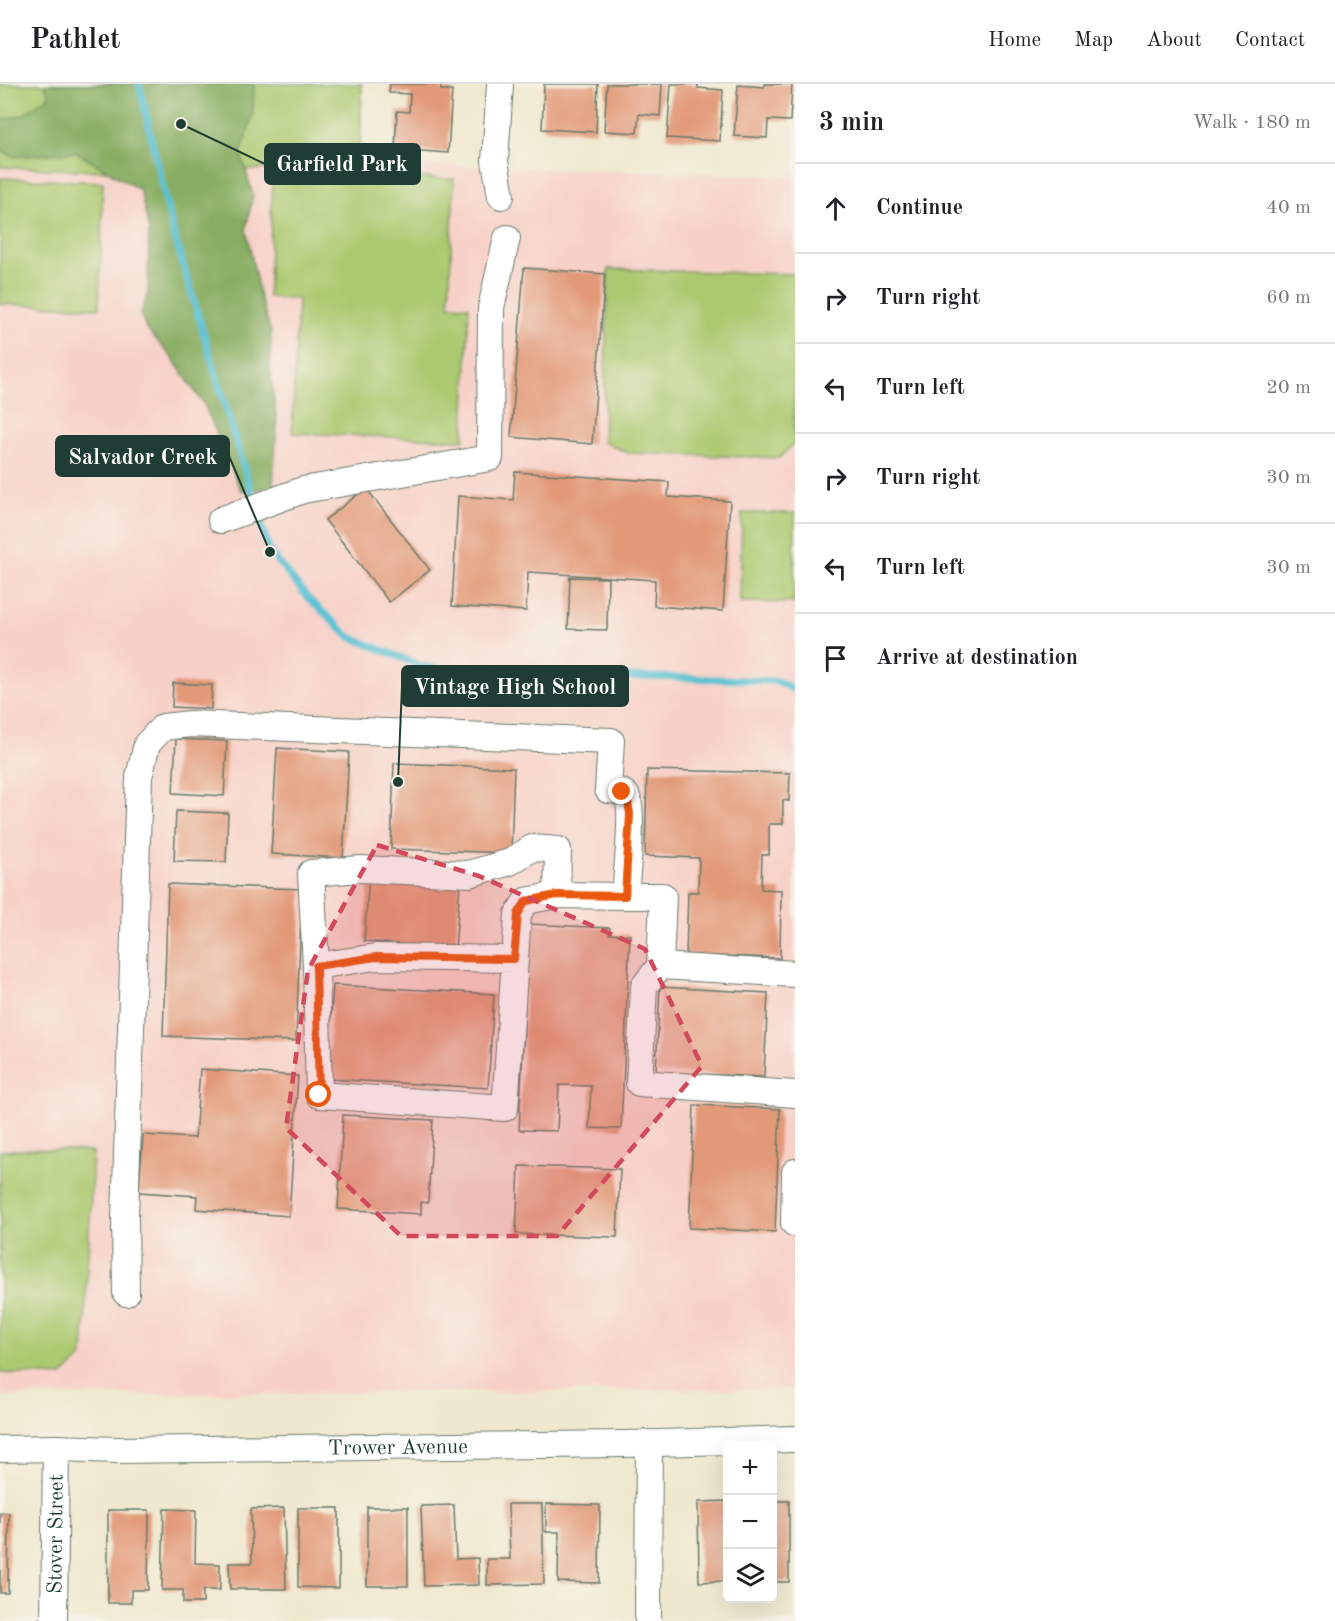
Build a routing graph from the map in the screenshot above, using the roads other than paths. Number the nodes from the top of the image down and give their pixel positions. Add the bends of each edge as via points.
1 (500, 84) edge
2 (501, 196) dead end
3 (507, 238) dead end
4 (231, 516) dead end
5 (557, 895) junction
6 (625, 896) junction
7 (514, 959) junction
8 (316, 966) junction
9 (660, 966) junction
10 (795, 974) edge
11 (795, 1094) edge
12 (795, 1172) edge
13 (794, 1223) edge
14 (126, 1293) dead end
15 (795, 1439) edge
16 (649, 1443) junction
17 (56, 1448) junction
18 (0, 1449) edge
19 (54, 1621) edge
20 (648, 1621) edge

1 - 2 street via 495,161
3 - 4 street via 491,309 490,458 303,490
5 - 6 street
5 - 7 street via 526,901 518,914
5 - 8 street via 558,850 532,848 510,862 469,874 361,869 311,873
6 - 9 street via 663,896
6 - 14 street via 630,814 627,796 608,790 611,741 190,724 163,727 147,744 140,777 125,1218
7 - 8 street via 376,957
7 - 8 street via 505,1108 319,1095
9 - 10 street
9 - 11 street via 644,987 639,1083
12 - 13 street
15 - 16 street, Trower Avenue
16 - 17 street, Trower Avenue
16 - 20 street
17 - 18 street, Trower Avenue
17 - 19 street, Stover Street

